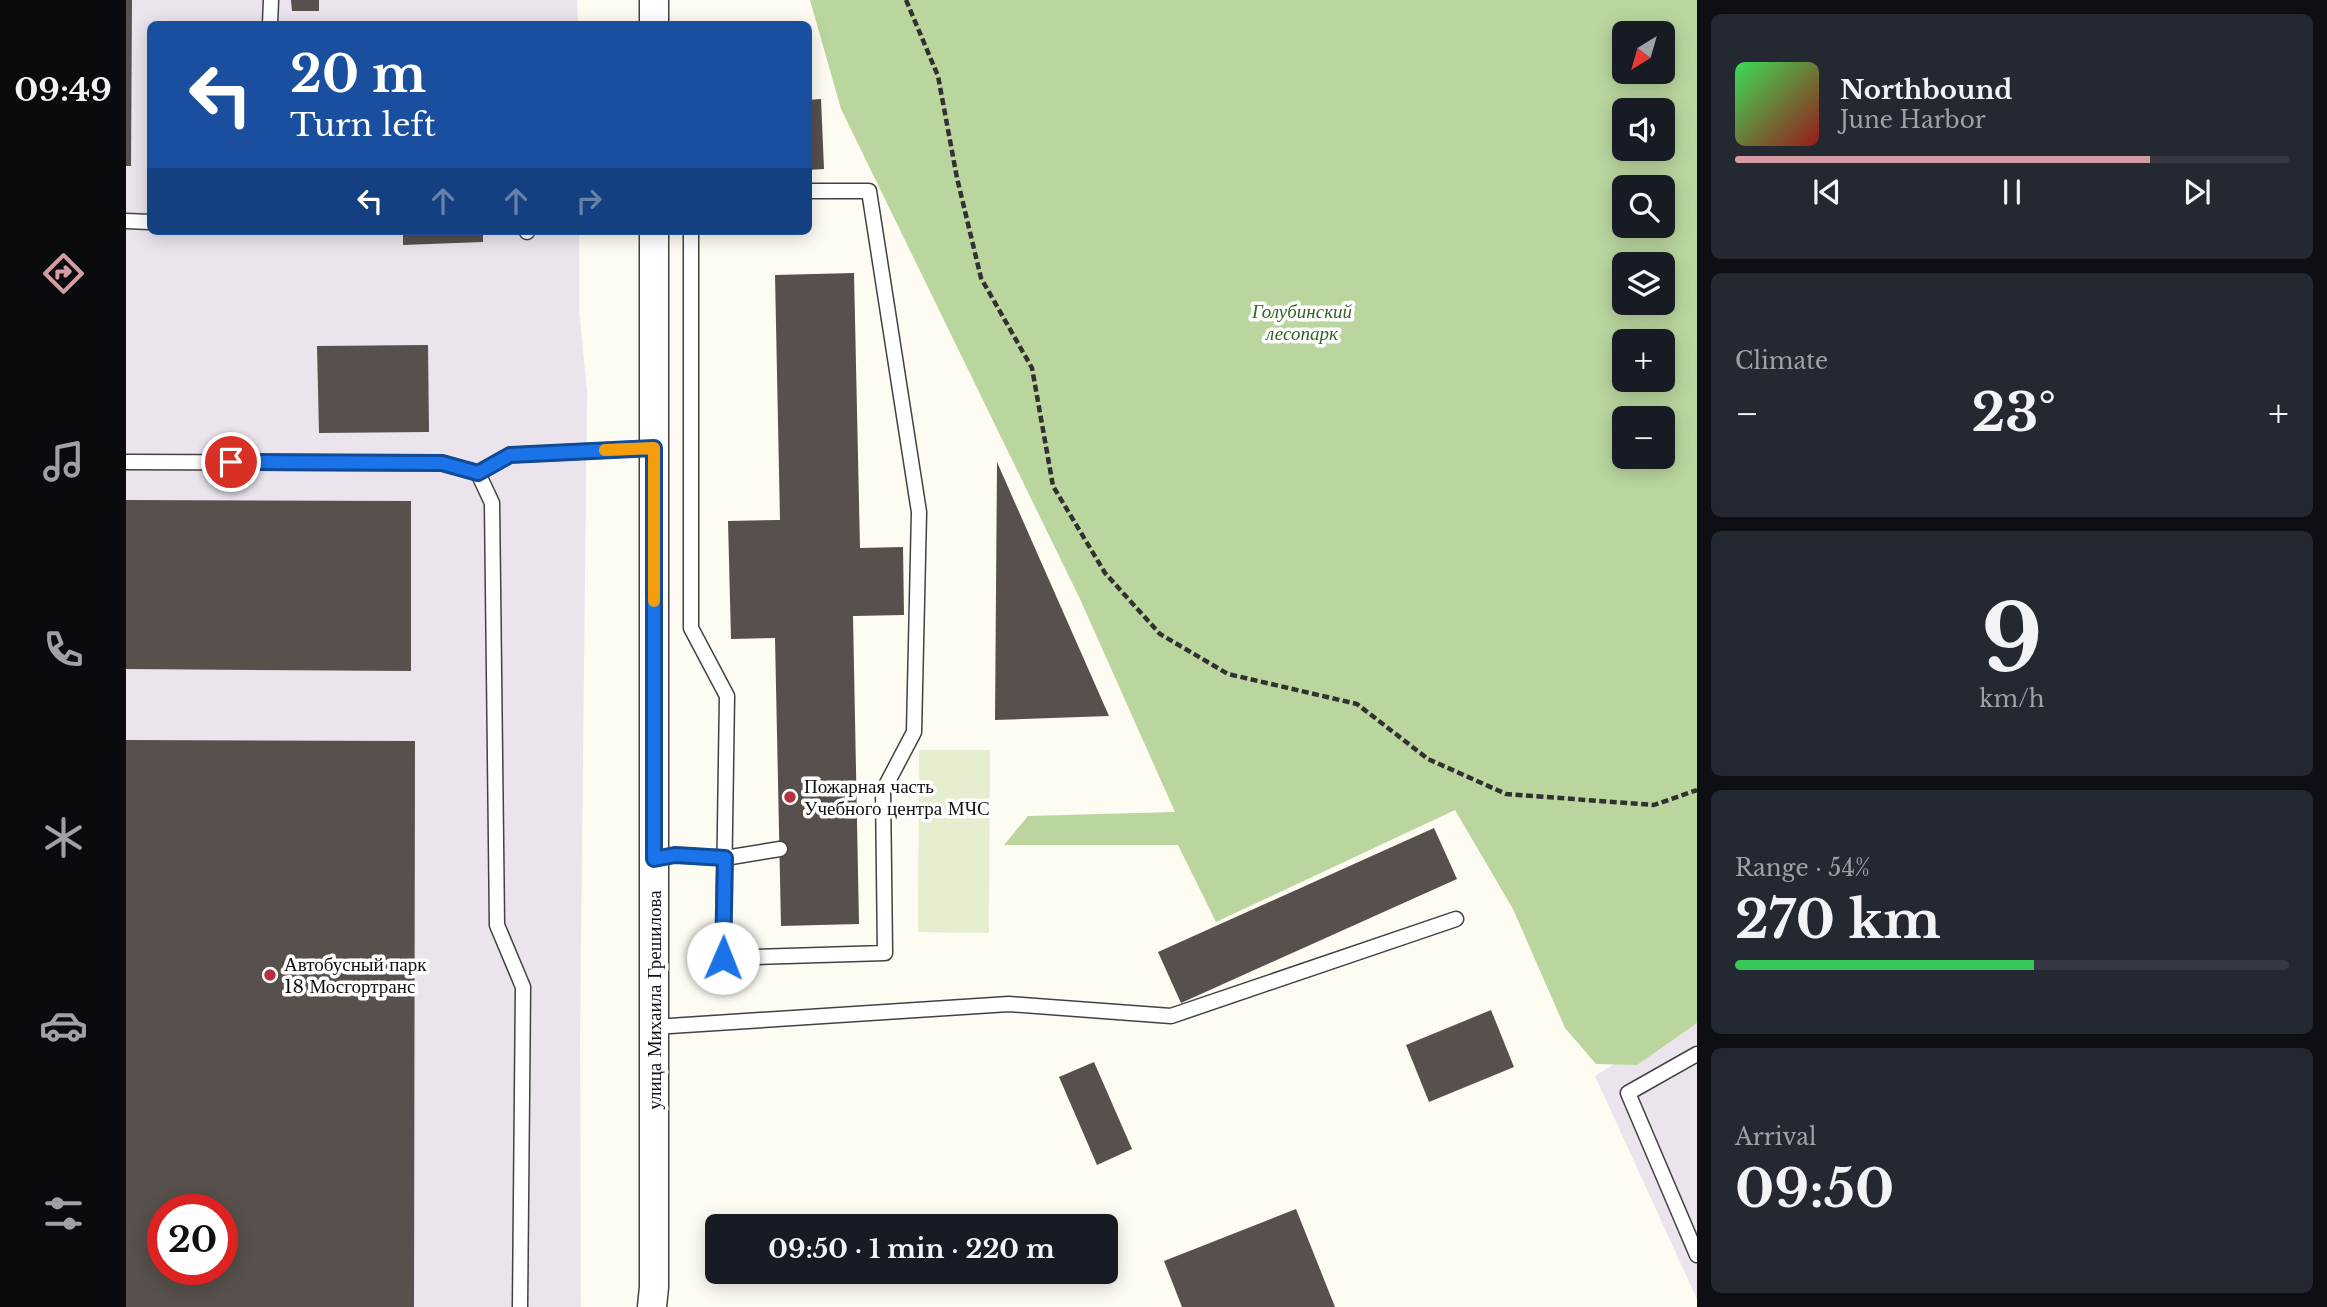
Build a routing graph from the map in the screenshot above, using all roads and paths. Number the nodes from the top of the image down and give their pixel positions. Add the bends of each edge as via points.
1 (271, 0) edge
2 (654, 0) edge
3 (906, 0) edge
4 (270, 21) edge
5 (654, 21) edge
6 (812, 191) edge
7 (126, 221) edge
8 (147, 222) edge
9 (654, 235) edge
10 (691, 235) edge
11 (654, 448) junction
12 (126, 462) edge
13 (478, 473) junction
14 (1697, 790) edge
15 (780, 849) dead end
16 (725, 858) junction
17 (654, 859) junction
18 (1455, 919) dead end
19 (653, 1027) junction
20 (1697, 1055) edge
21 (1697, 1255) edge
22 (520, 1307) edge
23 (652, 1307) edge

1 - 4 lane
2 - 5 street
3 - 14 path via 937,76 981,278 1032,368 1053,486 1105,573 1160,634 1228,674 1357,704 1428,759 1506,794 1654,805
6 - 16 lane via 869,191 919,512 915,732 883,791 885,953 723,958
7 - 8 lane
9 - 11 street, улица Михаила Грешилова
10 - 16 lane via 691,628 727,696
11 - 13 lane via 510,455
11 - 17 street, улица Михаила Грешилова
12 - 13 lane via 442,463
13 - 22 lane via 492,503 498,925 523,987
15 - 16 lane
16 - 17 lane via 675,855
17 - 19 street, улица Михаила Грешилова
18 - 19 lane via 1171,1016 1009,1004
19 - 23 street, улица Михаила Грешилова
20 - 21 lane via 1628,1093

